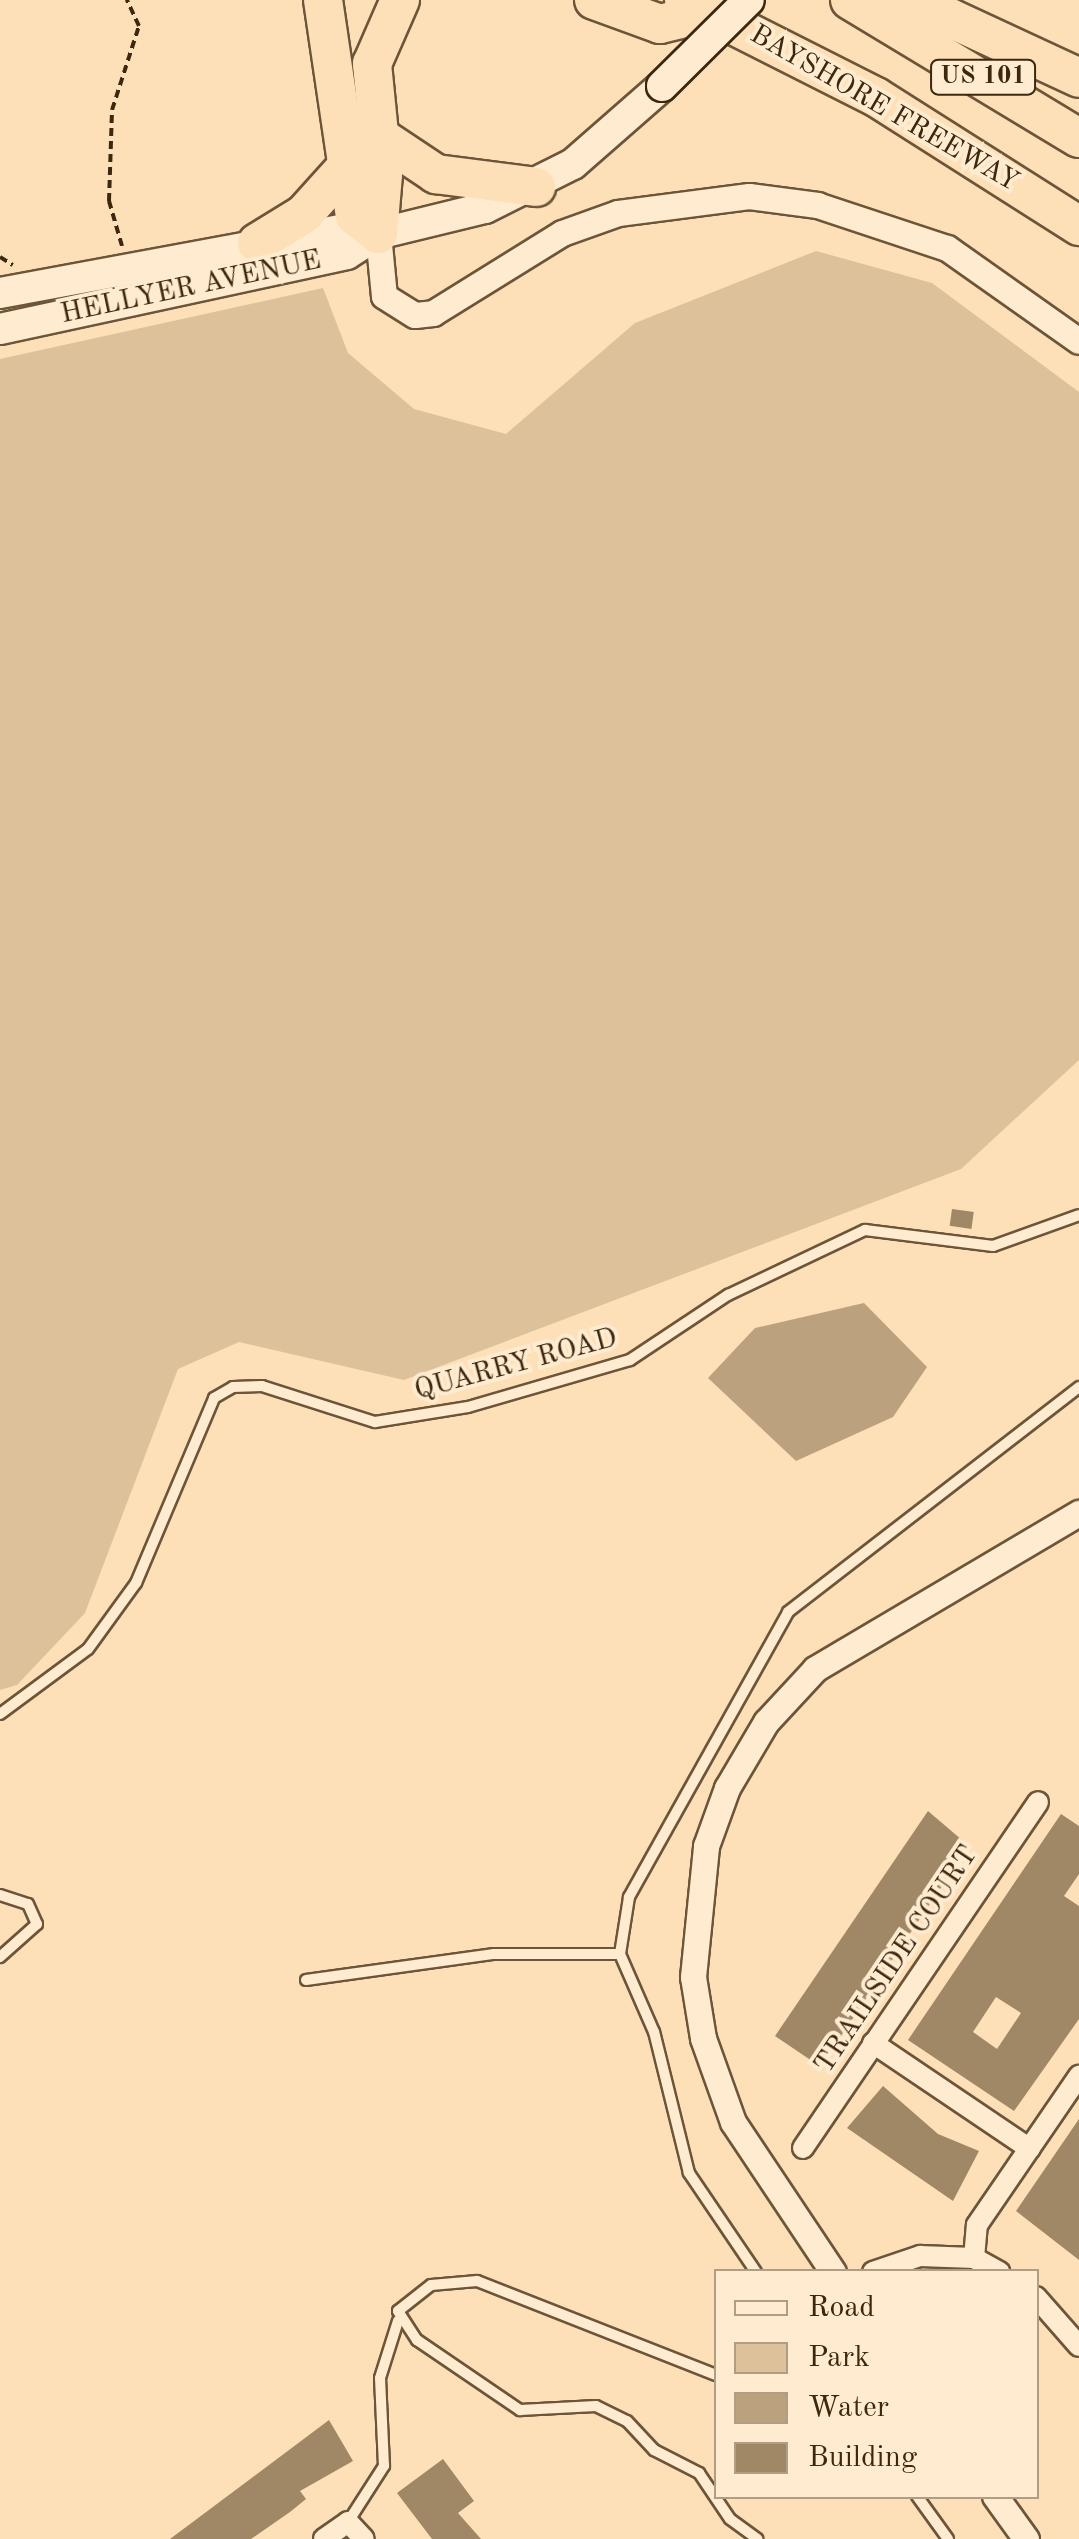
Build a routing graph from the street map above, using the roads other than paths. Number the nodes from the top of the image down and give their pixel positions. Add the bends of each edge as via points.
1 (323, 0) edge
2 (400, 0) edge
3 (594, 0) edge
4 (749, 0) edge
5 (850, 0) edge
6 (697, 6) edge
7 (885, 18) junction
8 (1079, 78) edge
9 (380, 136) junction
10 (1079, 138) edge
11 (347, 166) junction
12 (536, 187) junction
13 (1079, 226) edge
14 (378, 234) junction
15 (257, 243) junction
16 (7, 281) edge
17 (0, 329) edge
18 (1079, 341) edge
19 (1079, 1215) edge
20 (1079, 1387) edge
21 (1079, 1513) edge
22 (0, 1714) edge
23 (1038, 1802) dead end
24 (0, 1895) edge
25 (620, 1954) junction
26 (0, 1957) edge
27 (306, 1980) dead end
28 (874, 2044) junction
29 (1079, 2076) edge
30 (802, 2148) dead end
31 (1030, 2148) junction
32 (974, 2258) junction
33 (754, 2269) edge
34 (831, 2269) edge
35 (881, 2269) edge
36 (993, 2269) edge
37 (1039, 2300) edge
38 (398, 2320) junction
39 (1079, 2346) edge
40 (714, 2374) edge
41 (714, 2496) edge
42 (716, 2499) edge
43 (919, 2499) edge
44 (997, 2499) edge
45 (348, 2522) junction
46 (324, 2539) edge
47 (364, 2539) edge
48 (758, 2539) edge
49 (948, 2539) edge
50 (1026, 2539) edge

1 - 11 highway
2 - 9 highway via 372,64
3 - 6 highway via 660,24
4 - 12 main road, HELLYER AVENUE, bridge via 662,86
5 - 7 highway, US 101
6 - 13 highway, BAYSHORE FREEWAY / US 101 via 892,106
7 - 8 highway via 950,18
7 - 10 highway, US 101
9 - 12 highway via 436,174
9 - 14 highway
11 - 14 highway via 355,216
11 - 15 highway via 304,214
12 - 14 main road, HELLYER AVENUE
14 - 15 main road, HELLYER AVENUE via 344,229
14 - 17 main road, HELLYER AVENUE via 347,254
14 - 18 street via 384,296 415,315 434,313 562,233 618,214 749,196 816,205 947,248
15 - 16 main road, HELLYER AVENUE
19 - 22 lane, QUARRY ROAD via 993,1246 865,1230 728,1295 630,1360 468,1407 375,1422 262,1386 232,1387 214,1398 136,1583 88,1649
20 - 25 lane via 788,1612 629,1897
21 - 34 street via 815,1669 766,1722 726,1788 706,1846 693,1977 703,2038 733,2122
23 - 28 street, TRAILSIDE COURT
24 - 26 lane via 28,1904 37,1924
25 - 27 lane via 494,1954
25 - 33 lane via 654,2032 688,2173
28 - 30 street, TRAILSIDE COURT
28 - 31 street
29 - 31 street
31 - 32 street via 977,2225
32 - 35 street via 920,2256
32 - 36 street
37 - 39 street
38 - 40 lane via 416,2292 461,2278
38 - 41 lane via 520,2410 612,2412 698,2473
38 - 45 lane via 380,2378 384,2466
42 - 48 lane
43 - 49 lane
44 - 50 street
45 - 46 street
45 - 47 street

